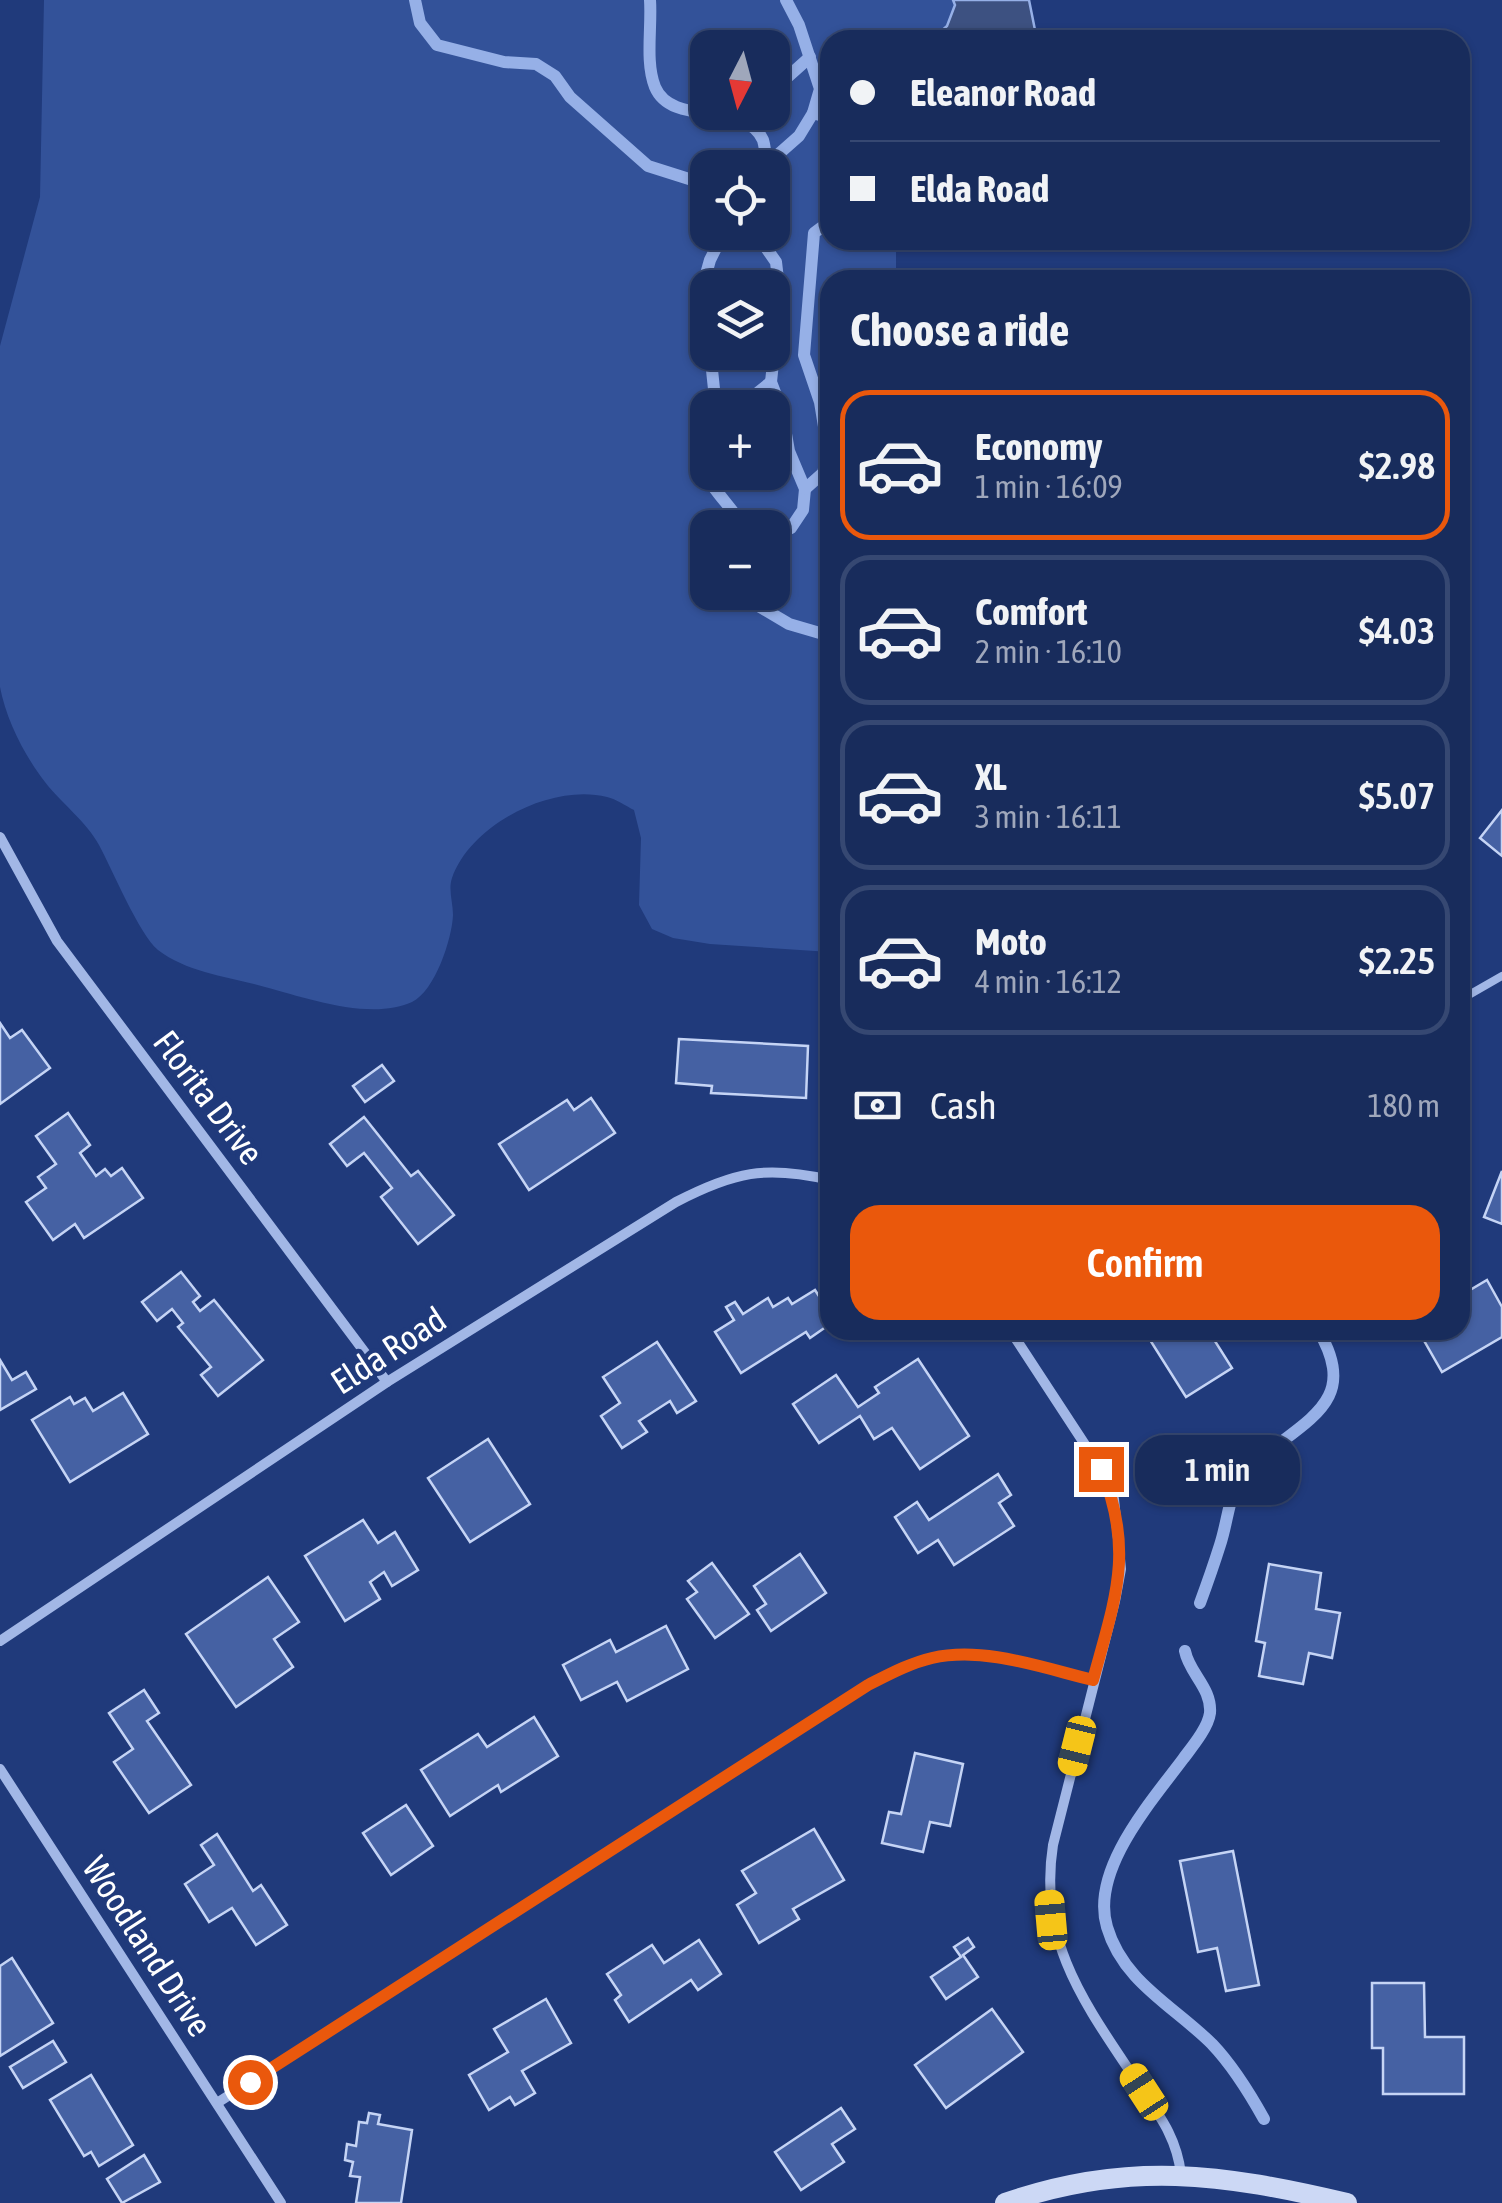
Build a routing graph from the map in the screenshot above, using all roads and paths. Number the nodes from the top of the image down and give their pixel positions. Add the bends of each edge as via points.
1 (0, 837) edge
2 (1502, 976) edge
3 (1470, 994) edge
4 (820, 1179) edge
5 (1017, 1340) edge
6 (387, 1382) junction
7 (0, 1641) edge
8 (1093, 1680) junction
9 (0, 1770) edge
10 (217, 2103) junction
11 (1180, 2174) junction
12 (281, 2203) edge
13 (1005, 2203) edge
14 (1347, 2203) edge

1 - 6 street, Florita Drive via 58,941
2 - 3 lane
4 - 6 street, Elda Road via 759,1170 714,1182
5 - 8 street via 1101,1469 1114,1500 1121,1569
6 - 7 street, Elda Road
8 - 10 street via 970,1656 934,1657 897,1670
8 - 11 street via 1052,1845 1051,1920 1078,1989 1172,2134
9 - 10 street, Woodland Drive
10 - 12 street, Woodland Drive
11 - 13 street via 1084,2183
11 - 14 street

